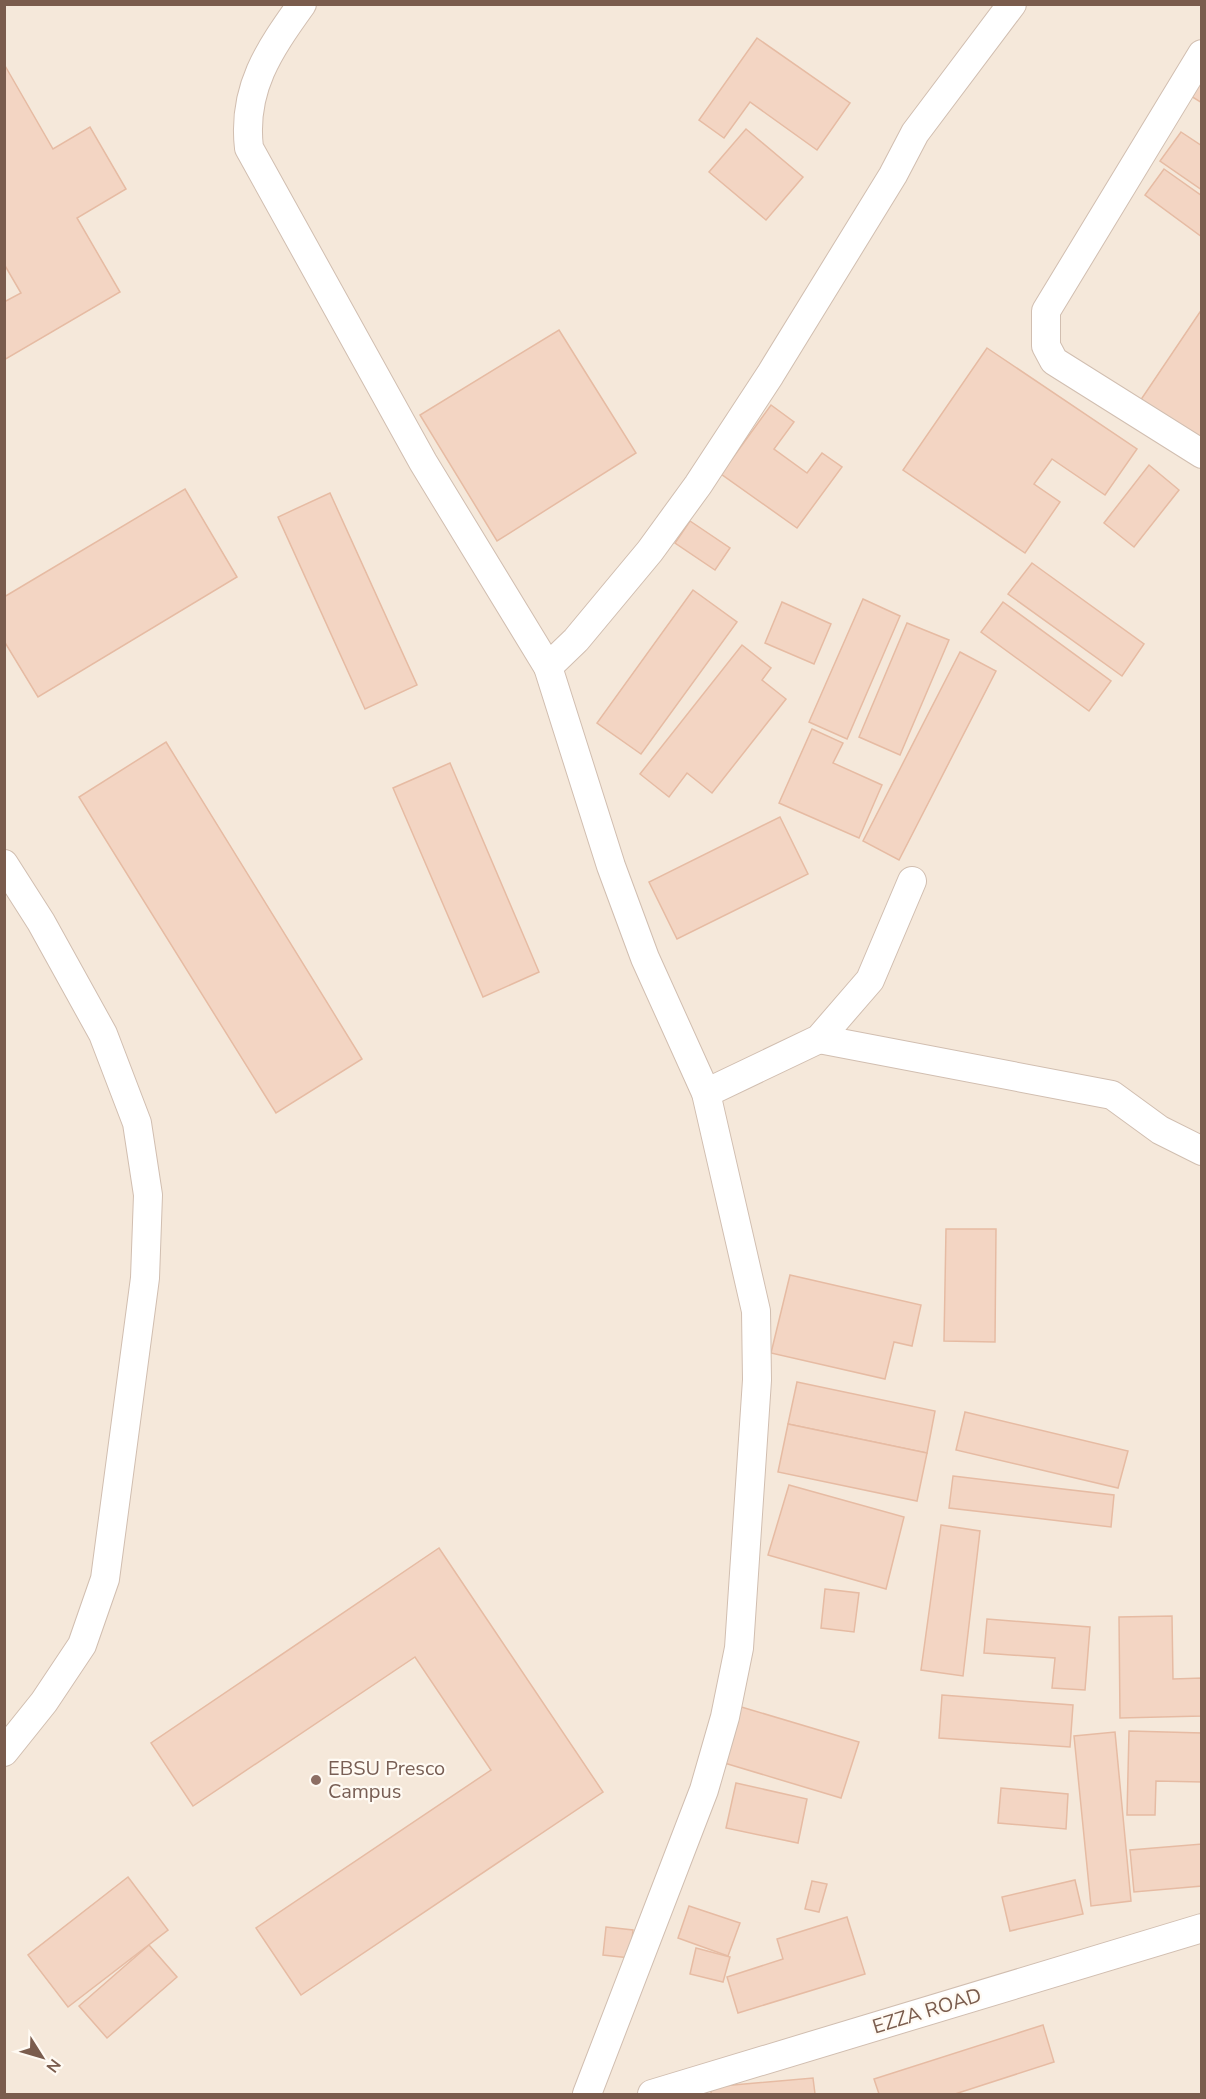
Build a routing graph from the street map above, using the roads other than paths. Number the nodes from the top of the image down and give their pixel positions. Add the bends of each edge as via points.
1 (302, 4) edge
2 (1012, 4) edge
3 (1202, 54) edge
4 (1202, 454) edge
5 (548, 667) junction
6 (4, 864) edge
7 (912, 881) dead end
8 (819, 1039) junction
9 (706, 1093) junction
10 (1202, 1151) edge
11 (4, 1752) edge
12 (1202, 1928) edge
13 (587, 2094) edge
14 (652, 2094) edge

1 - 5 street via 271,47 251,96 246,122 249,148 423,462
2 - 5 street via 915,133 770,375 698,485 650,551 576,640
3 - 4 street via 1046,311 1046,346 1054,361
5 - 9 street via 611,866 645,958
6 - 11 street via 42,922 103,1034 137,1123 148,1195 145,1278 105,1579 82,1645
7 - 8 street via 870,980
8 - 9 street
8 - 10 street via 1112,1095 1160,1130
9 - 13 street via 756,1311 757,1380 739,1648 704,1790
12 - 14 street, EZZA ROAD

